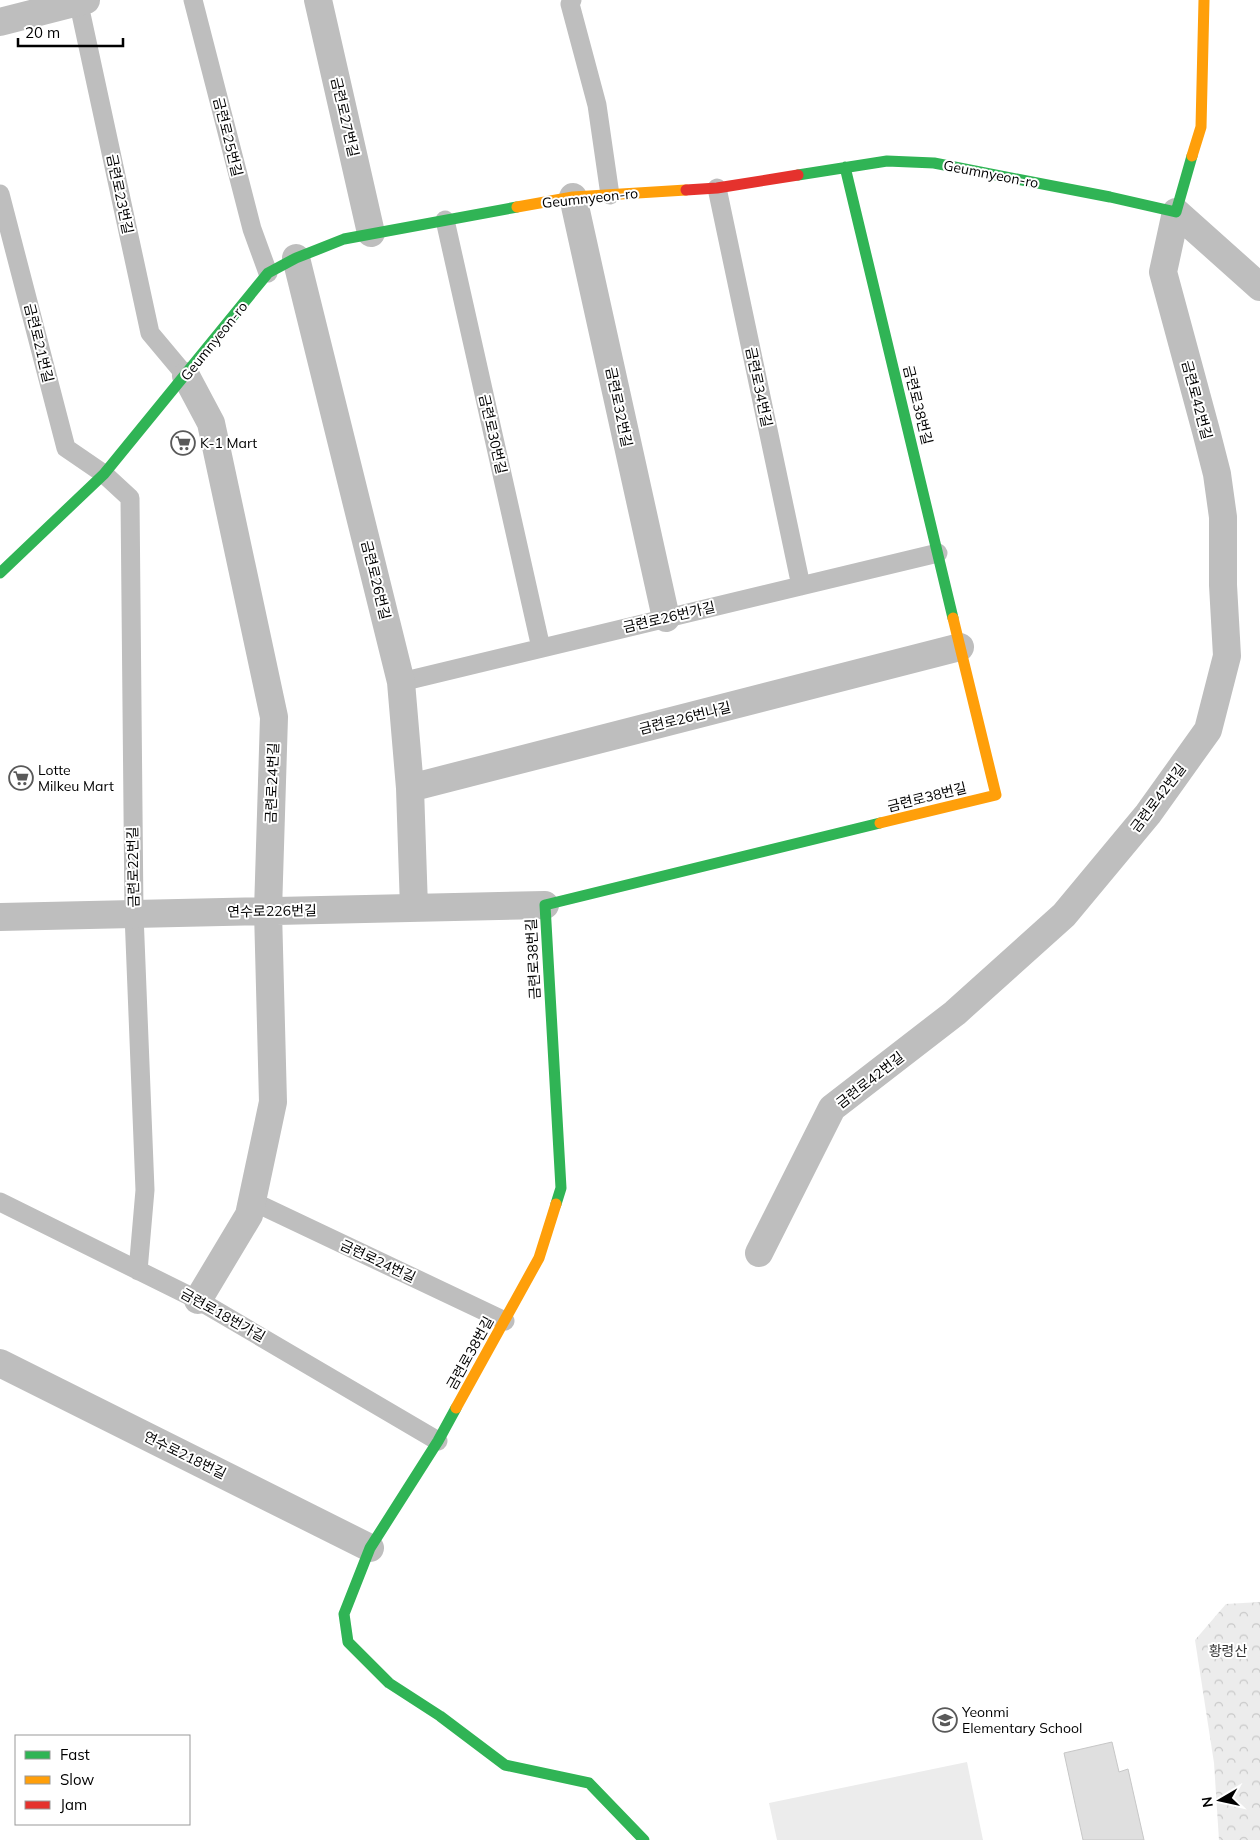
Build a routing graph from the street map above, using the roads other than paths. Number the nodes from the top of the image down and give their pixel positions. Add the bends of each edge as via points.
1 (193, 0) edge
2 (318, 0) edge
3 (572, 0) edge
4 (1204, 0) edge
5 (81, 1) edge
6 (0, 22) edge
7 (845, 167) junction
8 (716, 188) junction
9 (0, 194) edge
10 (610, 195) junction
11 (573, 197) junction
12 (1176, 212) junction
13 (445, 220) junction
14 (371, 233) junction
15 (296, 258) junction
16 (268, 274) junction
17 (1260, 286) edge
18 (186, 376) junction
19 (104, 474) junction
20 (938, 553) junction
21 (0, 573) edge
22 (801, 586) junction
23 (666, 618) junction
24 (960, 647) junction
25 (541, 648) junction
26 (401, 682) junction
27 (410, 788) junction
28 (545, 905) junction
29 (414, 908) junction
30 (268, 911) junction
31 (134, 914) junction
32 (0, 917) edge
33 (252, 1201) junction
34 (0, 1202) edge
35 (759, 1253) dead end
36 (138, 1271) junction
37 (198, 1300) junction
38 (505, 1321) junction
39 (0, 1363) edge
40 (438, 1441) junction
41 (370, 1548) junction
42 (644, 1840) edge

1 - 16 lane, 금련로25번길 via 252,230
2 - 14 street, 금련로27번길
3 - 10 lane via 570,4 597,106
4 - 12 street via 1200,127
5 - 6 street
5 - 18 lane, 금련로23번길 via 150,334
7 - 8 street, Geumnyeon-ro
7 - 12 street, Geumnyeon-ro via 886,162 934,163
7 - 20 street, 금련로38번길
8 - 10 street, Geumnyeon-ro
8 - 22 lane, 금련로34번길
9 - 19 lane, 금련로21번길 via 66,448
10 - 11 street, Geumnyeon-ro
11 - 13 street, Geumnyeon-ro
11 - 23 street, 금련로32번길
12 - 17 street, Geumnyeon-ro
12 - 35 street, 금련로42번길 via 1163,272 1206,431 1224,517 1227,656 1208,730 1148,814 1064,915 955,1013 832,1108
13 - 14 street, Geumnyeon-ro
13 - 25 lane, 금련로30번길
14 - 15 street, Geumnyeon-ro via 344,239
15 - 16 street, Geumnyeon-ro
15 - 26 street, 금련로26번길
16 - 18 street, Geumnyeon-ro
18 - 19 street, Geumnyeon-ro
18 - 30 street, 금련로24번길 via 211,423 274,717
19 - 21 street, Geumnyeon-ro
19 - 31 lane, 금련로22번길 via 130,498
20 - 22 lane, 금련로26번가길
20 - 24 street, 금련로38번길
22 - 23 lane, 금련로26번가길
23 - 25 lane, 금련로26번가길
24 - 27 street, 금련로26번나길
24 - 28 street, 금련로38번길 via 996,795
25 - 26 lane, 금련로26번가길
26 - 27 street, 금련로26번길
27 - 29 street, 금련로26번길
28 - 29 street, 연수로226번길
28 - 38 street, 금련로38번길 via 561,1188 539,1258
29 - 30 street, 연수로226번길
30 - 31 street, 연수로226번길
30 - 33 street, 금련로24번길 via 273,1102
31 - 32 street, 연수로226번길
31 - 36 lane, 금련로22번길 via 145,1190
33 - 37 street, 금련로24번길 via 248,1215
33 - 38 lane, 금련로24번길
34 - 36 lane, 금련로18번가길
36 - 37 lane, 금련로18번가길
37 - 40 lane, 금련로18번가길
38 - 40 street, 금련로38번길
39 - 41 street, 연수로218번길
40 - 41 street, 금련로38번길
41 - 42 street, 금련로38번길 via 344,1614 348,1642 389,1683 505,1765 589,1783

